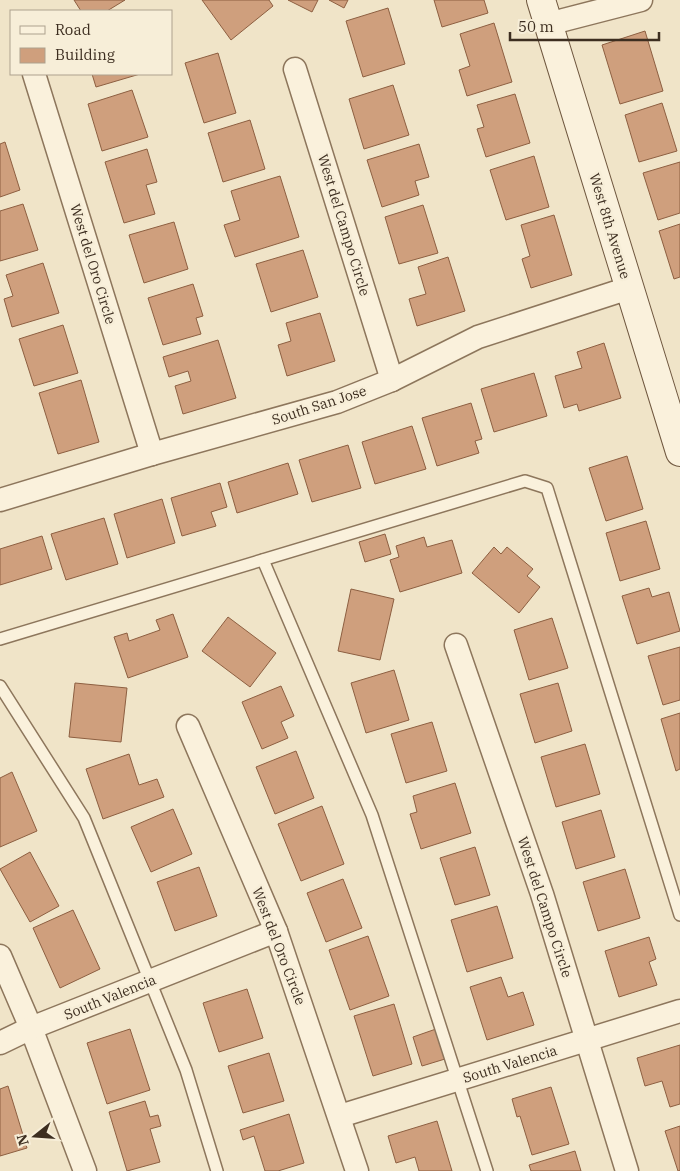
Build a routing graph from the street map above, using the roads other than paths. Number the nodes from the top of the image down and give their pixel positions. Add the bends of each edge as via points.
1 (641, 0) edge
2 (545, 12) edge
3 (295, 69) dead end
4 (34, 75) edge
5 (629, 288) junction
6 (392, 380) junction
7 (680, 452) edge
8 (152, 454) junction
9 (0, 500) edge
10 (263, 560) junction
11 (0, 639) edge
12 (456, 645) dead end
13 (0, 686) edge
14 (188, 726) dead end
15 (680, 915) edge
16 (276, 931) junction
17 (0, 956) edge
18 (148, 982) junction
19 (680, 1011) edge
20 (31, 1028) junction
21 (587, 1040) junction
22 (0, 1043) edge
23 (458, 1079) junction
24 (340, 1116) junction
25 (84, 1171) edge
26 (217, 1171) edge
27 (357, 1171) edge
28 (487, 1171) edge
29 (627, 1171) edge

1 - 2 street
2 - 5 street, West 8th Avenue
3 - 6 street, West del Campo Circle
4 - 8 street, West del Oro Circle
5 - 6 street, South San Jose via 478,337
5 - 7 street, West 8th Avenue
6 - 8 street, South San Jose via 337,402
8 - 9 street, South San Jose
10 - 11 lane
10 - 15 lane via 525,481 547,488
10 - 23 lane via 372,815
12 - 21 street, West del Campo Circle via 542,894
13 - 18 lane via 84,818
14 - 16 street, West del Oro Circle
16 - 18 street, South Valencia
16 - 24 street, West del Oro Circle
17 - 20 street
18 - 20 street, South Valencia
18 - 26 lane via 186,1070
19 - 21 street, South Valencia
20 - 22 street, South Valencia
20 - 25 street
21 - 23 street, South Valencia
21 - 29 street, West del Campo Circle
23 - 24 street, South Valencia
23 - 28 lane
24 - 27 street, West del Oro Circle

